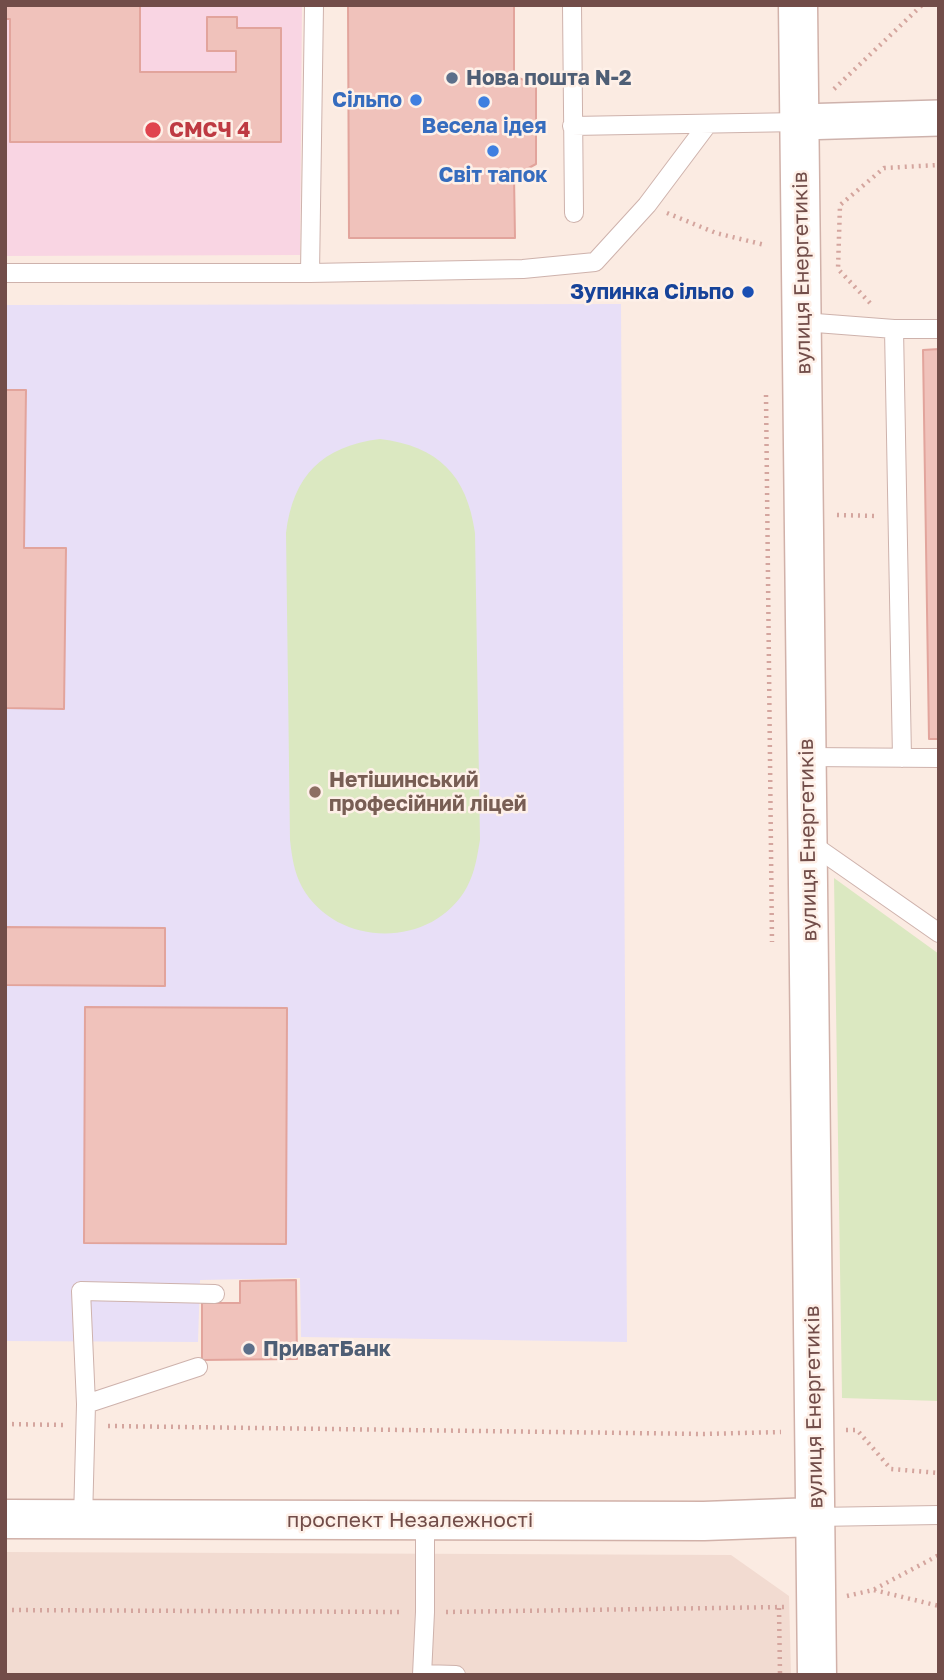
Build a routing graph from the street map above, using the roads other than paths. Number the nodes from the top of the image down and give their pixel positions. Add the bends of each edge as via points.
1 (314, 5) edge
2 (572, 5) edge
3 (798, 5) edge
4 (939, 118) edge
5 (800, 122) junction
6 (572, 125) junction
7 (707, 125) junction
8 (574, 214) dead end
9 (5, 273) edge
10 (310, 273) junction
11 (803, 322) junction
12 (894, 329) junction
13 (939, 329) edge
14 (807, 757) junction
15 (902, 758) junction
16 (939, 758) edge
17 (808, 841) junction
18 (939, 933) edge
19 (215, 1294) dead end
20 (198, 1367) dead end
21 (86, 1404) junction
22 (939, 1515) edge
23 (815, 1517) junction
24 (5, 1519) edge
25 (83, 1520) junction
26 (425, 1521) junction
27 (422, 1674) edge
28 (456, 1675) edge
29 (817, 1675) edge

1 - 10 lane
2 - 6 lane
3 - 5 main road, вулиця Енергетиків
4 - 5 street
5 - 7 lane
5 - 11 main road, вулиця Енергетиків
6 - 7 lane
6 - 8 lane
7 - 10 lane via 647,205 595,262 523,269
9 - 10 lane
11 - 12 lane
11 - 14 main road, вулиця Енергетиків
12 - 13 lane
12 - 15 lane
14 - 15 lane
14 - 17 main road, вулиця Енергетиків
15 - 16 lane
17 - 18 lane
17 - 23 main road, вулиця Енергетиків
19 - 21 lane via 81,1291
20 - 21 lane
21 - 25 lane
22 - 23 lane
23 - 26 main road, проспект Незалежності
23 - 29 main road, вулиця Енергетиків
24 - 25 main road, проспект Незалежності
25 - 26 main road, проспект Незалежності
26 - 27 lane
27 - 28 lane

